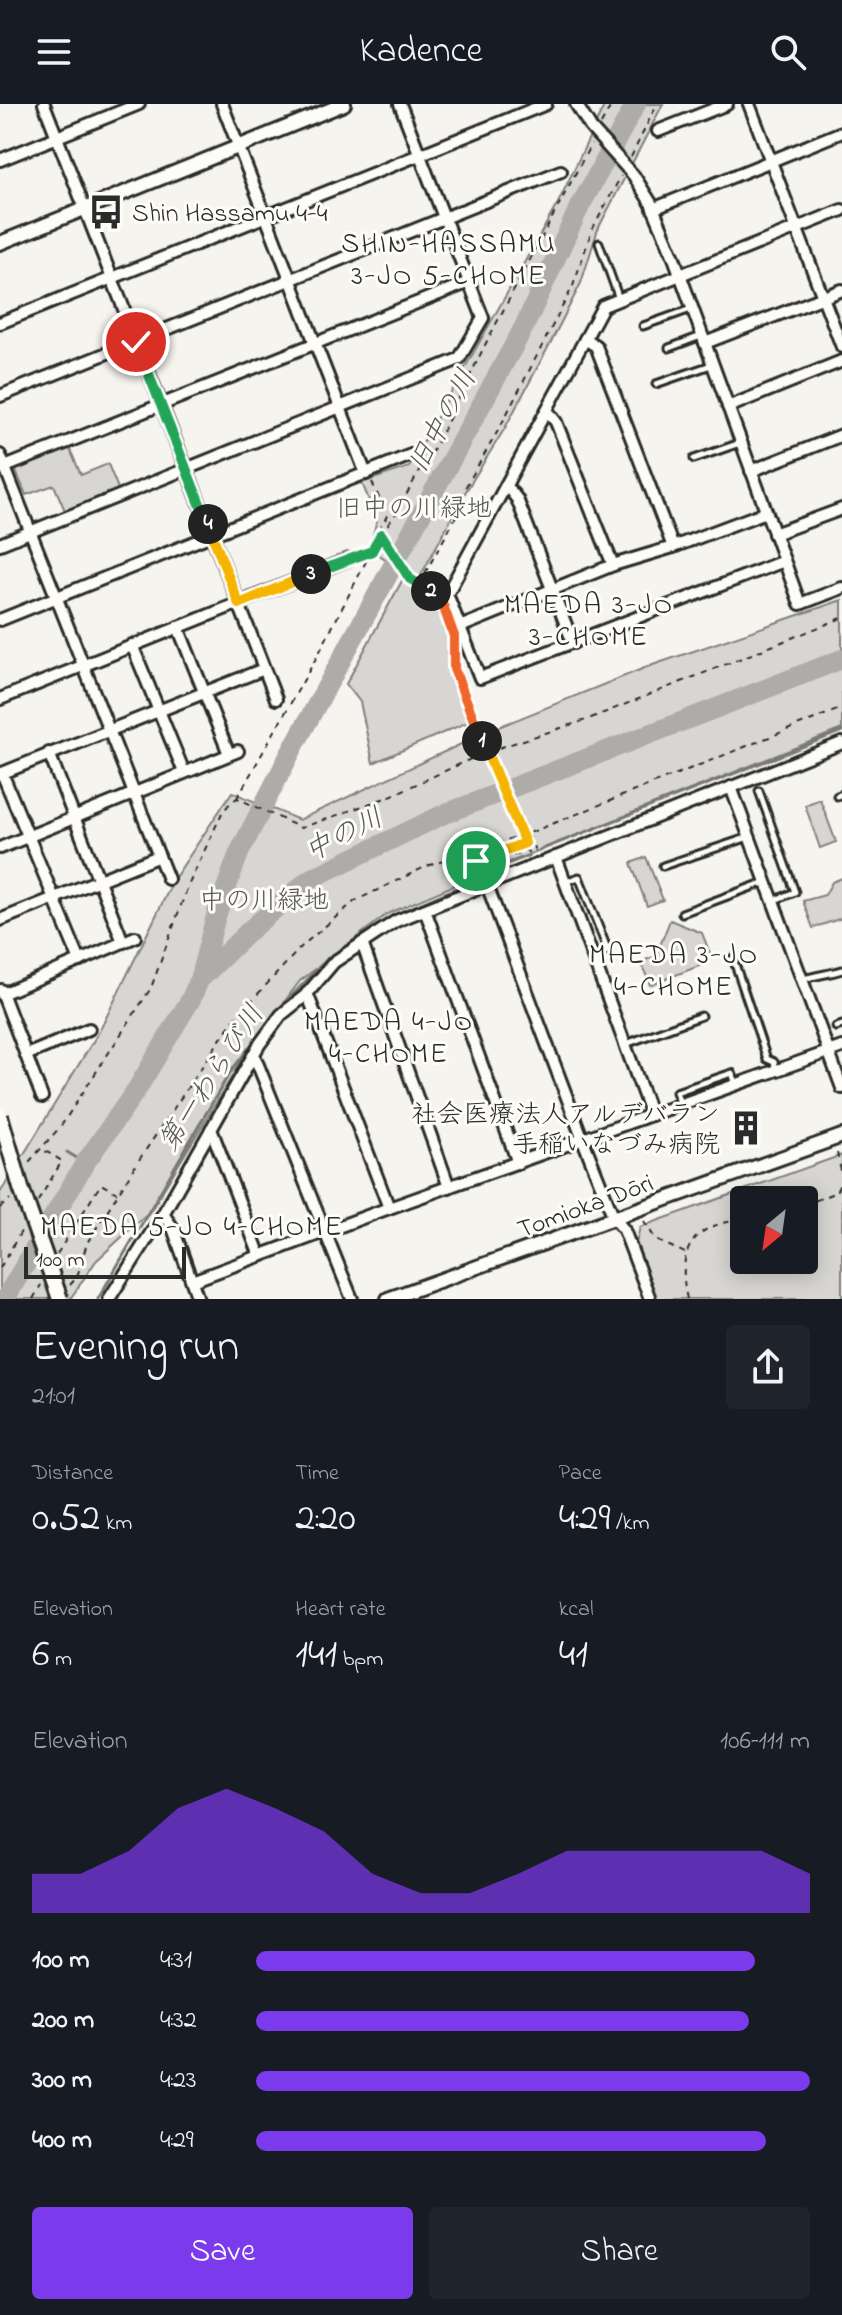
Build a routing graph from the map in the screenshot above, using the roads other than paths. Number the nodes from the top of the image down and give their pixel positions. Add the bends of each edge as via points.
1 (44, 104) edge
2 (139, 104) edge
3 (222, 104) edge
4 (344, 104) edge
5 (400, 104) edge
6 (546, 104) edge
7 (576, 104) edge
8 (727, 104) edge
9 (749, 104) edge
10 (658, 131) dead end
11 (842, 132) edge
12 (57, 137) junction
13 (238, 146) junction
14 (419, 154) junction
15 (0, 160) edge
16 (771, 162) junction
17 (561, 171) dead end
18 (85, 208) junction
19 (653, 209) junction
20 (842, 210) edge
21 (265, 216) junction
22 (444, 219) junction
23 (796, 229) junction
24 (0, 243) edge
25 (599, 243) dead end
26 (680, 276) junction
27 (111, 279) junction
28 (290, 279) junction
29 (469, 282) junction
30 (842, 290) edge
31 (823, 298) junction
32 (619, 300) junction
33 (692, 308) junction
34 (0, 323) edge
35 (643, 326) dead end
36 (585, 339) junction
37 (703, 340) junction
38 (136, 342) junction
39 (315, 345) junction
40 (842, 347) edge
41 (669, 348) dead end
42 (842, 361) edge
43 (712, 365) junction
44 (656, 384) dead end
45 (0, 396) edge
46 (161, 406) junction
47 (340, 406) junction
48 (728, 407) junction
49 (547, 410) junction
50 (842, 435) edge
51 (741, 443) junction
52 (416, 453) dead end
53 (0, 455) edge
54 (694, 459) dead end
55 (2, 468) edge
56 (186, 469) junction
57 (751, 471) junction
58 (369, 477) junction
59 (506, 485) junction
60 (842, 509) edge
61 (766, 512) junction
62 (30, 532) junction
63 (774, 534) junction
64 (212, 536) junction
65 (0, 544) edge
66 (673, 547) junction
67 (349, 559) road end
68 (784, 561) junction
69 (613, 565) junction
70 (552, 588) junction
71 (842, 588) edge
72 (58, 598) junction
73 (239, 604) junction
74 (0, 620) edge
75 (178, 627) junction
76 (457, 632) junction
77 (573, 643) junction
78 (132, 645) junction
79 (85, 665) junction
80 (264, 669) junction
81 (204, 692) junction
82 (0, 699) edge
83 (276, 699) dead end
84 (159, 709) junction
85 (110, 729) junction
86 (842, 743) edge
87 (49, 753) junction
88 (184, 772) junction
89 (1, 773) edge
90 (731, 787) junction
91 (759, 791) dead end
92 (134, 792) junction
93 (74, 817) junction
94 (30, 836) junction
95 (750, 837) junction
96 (0, 848) edge
97 (159, 856) junction
98 (556, 857) junction
99 (663, 866) dead end
100 (99, 880) junction
101 (174, 880) road end
102 (766, 881) junction
103 (565, 882) junction
104 (487, 885) junction
105 (55, 898) junction
106 (774, 901) junction
107 (425, 910) junction
108 (682, 913) dead end
109 (0, 920) edge
110 (135, 937) dead end
111 (123, 942) junction
112 (362, 943) junction
113 (592, 957) junction
114 (733, 958) dead end
115 (80, 961) junction
116 (842, 970) edge
117 (803, 979) junction
118 (1, 991) edge
119 (307, 993) junction
120 (701, 1016) dead end
121 (89, 1029) dead end
122 (625, 1045) junction
123 (842, 1047) edge
124 (830, 1051) junction
125 (26, 1055) junction
126 (254, 1055) junction
127 (777, 1070) junction
128 (842, 1088) edge
129 (42, 1097) dead end
130 (651, 1115) junction
131 (0, 1116) edge
132 (211, 1129) junction
133 (842, 1136) edge
134 (583, 1140) junction
135 (518, 1163) junction
136 (449, 1187) junction
137 (389, 1208) junction
138 (163, 1214) junction
139 (614, 1218) junction
140 (326, 1231) junction
141 (260, 1256) junction
142 (192, 1281) junction
143 (60, 1299) edge
144 (109, 1299) edge
145 (198, 1299) edge
146 (352, 1299) edge
147 (388, 1299) edge
148 (648, 1299) edge

1 - 12 street
2 - 12 street
3 - 13 street
4 - 13 street
5 - 14 street
6 - 14 street
7 - 19 street
8 - 10 street
9 - 16 street
11 - 16 street
12 - 15 street
12 - 18 street
13 - 18 street
13 - 21 street
14 - 21 street
14 - 22 street
16 - 19 street
16 - 23 street
17 - 22 street
18 - 24 street
18 - 27 street
19 - 26 street
20 - 23 street
21 - 27 street
21 - 28 street
22 - 28 street
22 - 29 street
23 - 26 street
23 - 31 street
25 - 32 lane
26 - 32 street
26 - 33 street
27 - 34 street
27 - 38 street
28 - 38 street
28 - 39 street
29 - 39 street
29 - 47 street via 483,318 459,359
30 - 31 street
31 - 37 street
31 - 40 street
32 - 36 street via 603,306
33 - 35 lane
33 - 37 street
36 - 49 street
36 - 66 street via 596,346
37 - 41 lane
37 - 43 street
38 - 45 street
38 - 46 street
39 - 46 street
39 - 47 street
42 - 48 street
43 - 44 lane
43 - 48 street
46 - 55 street
46 - 56 street
47 - 56 street
47 - 58 street
48 - 51 street
49 - 59 street
49 - 69 street
50 - 57 street
51 - 54 lane
51 - 57 street
52 - 58 street
53 - 55 street
55 - 62 street
56 - 62 street
56 - 64 street
57 - 61 street
58 - 64 street
59 - 70 street via 517,499
59 - 76 street via 447,594
60 - 63 street
61 - 63 street
61 - 66 street
62 - 65 street
62 - 72 street
63 - 68 street
64 - 72 street
64 - 73 street
66 - 69 street
67 - 73 street
68 - 71 street via 800,604
68 - 77 street
69 - 70 street
70 - 76 street
70 - 77 street
72 - 74 street
72 - 79 street
73 - 75 street
73 - 80 street
75 - 78 street
75 - 81 street
76 - 77 street via 480,678
78 - 79 street
78 - 84 street
79 - 82 street
79 - 85 street
80 - 81 street
80 - 83 street
81 - 84 street
81 - 88 street via 233,753
84 - 85 street
84 - 88 street
85 - 87 street
85 - 92 street
86 - 90 street
87 - 89 street
87 - 93 street
88 - 92 street
89 - 94 street
90 - 95 street
90 - 98 street
91 - 106 lane via 795,892
92 - 93 street
92 - 97 street
93 - 94 street
93 - 100 street
94 - 96 street
94 - 105 street
95 - 99 lane
95 - 102 street
97 - 100 street
97 - 101 street
98 - 103 street
98 - 104 street
100 - 105 street
100 - 111 street
102 - 106 street
102 - 108 lane
103 - 113 street
103 - 113 lane via 579,877 608,951
104 - 107 street
104 - 134 street
105 - 109 street
105 - 115 street
106 - 117 street
107 - 112 street
107 - 135 street
110 - 111 street
111 - 115 street
112 - 119 street via 334,962
112 - 136 street
113 - 122 street
114 - 127 lane via 767,1059
115 - 118 street
116 - 117 lane
117 - 124 street
118 - 125 street
119 - 126 street via 281,1015
119 - 137 street
120 - 122 lane
121 - 125 street
122 - 130 street
123 - 124 street
124 - 127 street
124 - 128 street
125 - 129 street
126 - 132 street
126 - 140 street
127 - 130 street
130 - 134 street
131 - 143 main road, bridge
132 - 138 street
132 - 141 street
133 - 139 street, Tomioka Dōri
134 - 135 street
134 - 139 street
135 - 136 street
136 - 137 street
137 - 140 street
138 - 142 street
138 - 144 street
139 - 147 street, Tomioka Dōri
139 - 148 street via 624,1230
140 - 141 street
140 - 146 street
141 - 142 street
142 - 145 street

